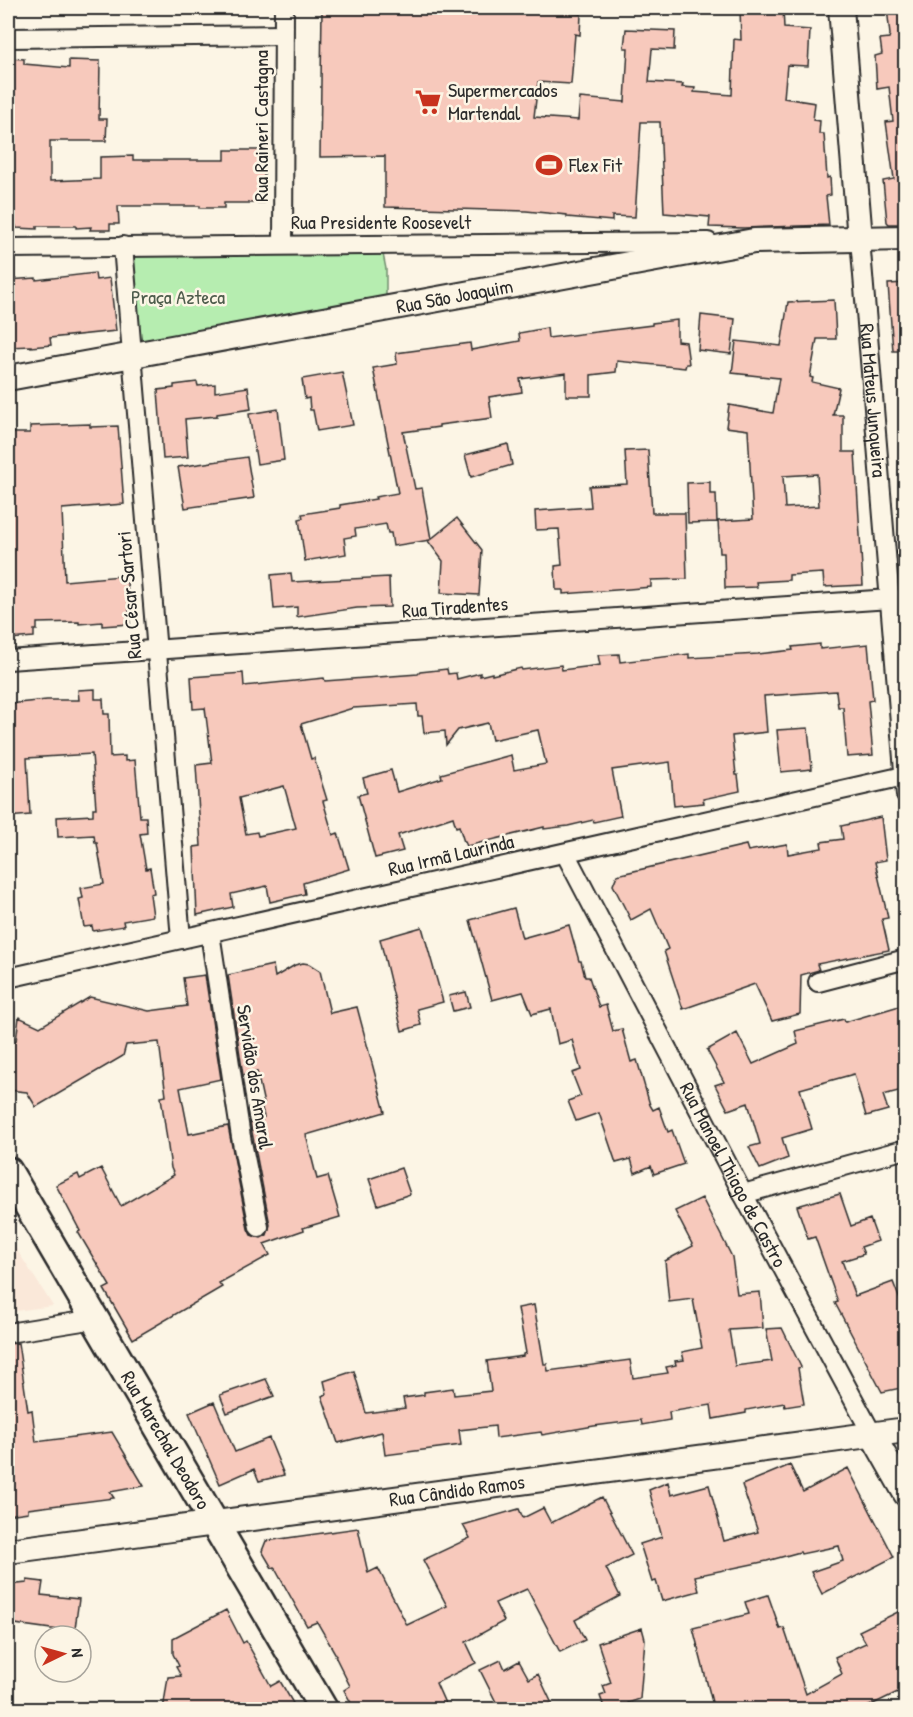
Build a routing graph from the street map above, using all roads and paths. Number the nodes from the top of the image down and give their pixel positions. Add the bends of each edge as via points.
1 (284, 8) edge
2 (841, 8) edge
3 (284, 35) junction
4 (8, 38) edge
5 (906, 238) edge
6 (860, 239) junction
7 (754, 241) junction
8 (283, 245) junction
9 (123, 246) junction
10 (8, 248) edge
11 (132, 355) junction
12 (8, 378) edge
13 (898, 600) edge
14 (156, 650) junction
15 (8, 660) edge
16 (904, 776) junction
17 (906, 795) edge
18 (565, 853) junction
19 (210, 933) junction
20 (181, 939) junction
21 (906, 959) edge
22 (8, 978) edge
23 (818, 982) dead end
24 (906, 1149) edge
25 (8, 1171) edge
26 (743, 1194) junction
27 (258, 1227) dead end
28 (95, 1319) junction
29 (8, 1332) edge
30 (906, 1430) edge
31 (872, 1434) junction
32 (906, 1494) edge
33 (214, 1523) junction
34 (8, 1551) edge
35 (324, 1710) edge

1 - 3 street, Rua Raineri Castagna
2 - 6 street, Rua Mateus Junqueira
3 - 4 street
3 - 8 street, Rua Raineri Castagna
5 - 6 street, Rua São Joaquim
6 - 7 street, Rua São Joaquim
6 - 13 street, Rua Mateus Junqueira
7 - 8 street, Rua Presidente Roosevelt
7 - 11 street, Rua São Joaquim
8 - 9 street, Rua Presidente Roosevelt
9 - 10 street, Rua Presidente Roosevelt
9 - 11 street, Rua César Sartori
11 - 12 street, Rua São Joaquim
11 - 14 street, Rua César Sartori
13 - 14 street, Rua Tiradentes
13 - 16 street, Rua Mateus Junqueira
14 - 15 street, Rua Tiradentes
14 - 20 street, Rua César Sartori
16 - 17 street, Rua Mateus Junqueira
16 - 18 street, Rua Irmã Laurinda
18 - 19 street, Rua Irmã Laurinda
18 - 26 street, Rua Manoel Thiago de Castro
19 - 20 street, Rua Irmã Laurinda
19 - 27 street, Servidão dos Amaral
20 - 22 street, Rua Irmã Laurinda
21 - 23 street
24 - 26 street
25 - 28 main road, Rua Marechal Deodoro
26 - 31 street, Rua Manoel Thiago de Castro
28 - 29 street
28 - 33 main road, Rua Marechal Deodoro
30 - 31 street, Rua Cândido Ramos
31 - 32 street, Rua Manoel Thiago de Castro
31 - 33 street, Rua Cândido Ramos
33 - 34 street, Rua Cândido Ramos
33 - 35 main road, Rua Marechal Deodoro

